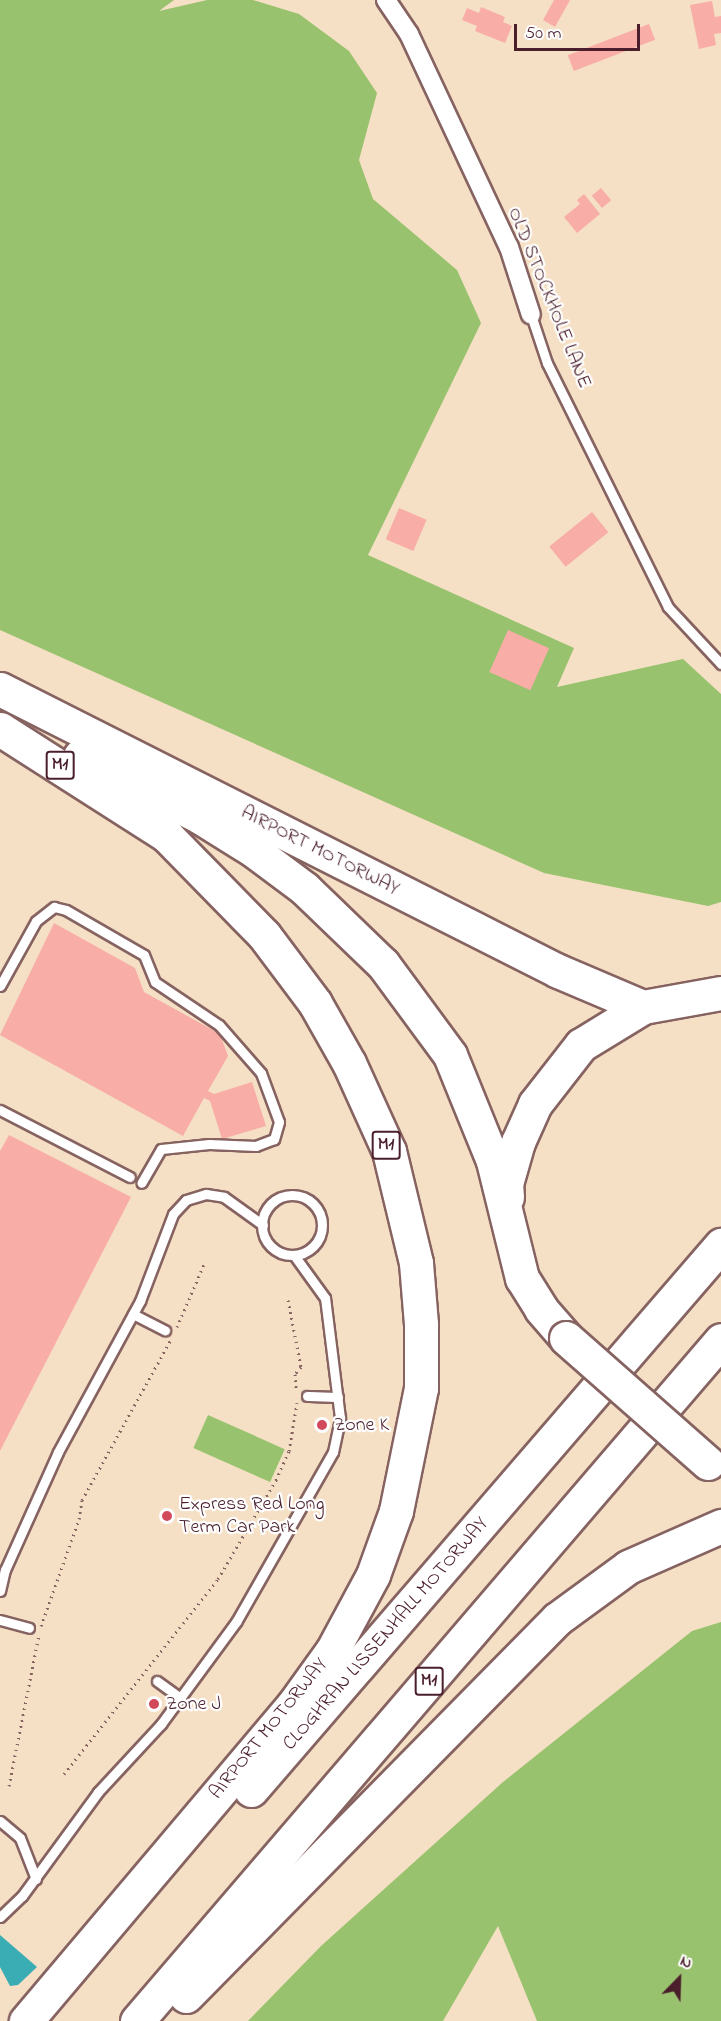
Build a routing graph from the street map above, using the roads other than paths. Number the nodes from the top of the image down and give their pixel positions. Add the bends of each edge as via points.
1 (386, 0) edge
2 (531, 315) joint
3 (721, 664) edge
4 (0, 690) edge
5 (0, 716) edge
6 (0, 729) edge
7 (0, 986) edge
8 (721, 993) edge
9 (706, 1004) edge
10 (643, 1007) junction
11 (0, 1110) edge
12 (130, 1176) dead end
13 (141, 1183) dead end
14 (262, 1225) junction
15 (509, 1231) junction
16 (721, 1245) edge
17 (294, 1255) junction
18 (133, 1314) junction
19 (165, 1330) dead end
20 (721, 1340) edge
21 (307, 1396) dead end
22 (338, 1397) junction
23 (714, 1465) edge
24 (721, 1526) edge
25 (0, 1591) edge
26 (0, 1620) edge
27 (30, 1628) dead end
28 (157, 1681) dead end
29 (180, 1698) junction
30 (0, 1821) edge
31 (36, 1879) junction
32 (0, 1917) edge
33 (26, 2021) edge
34 (47, 2021) edge
35 (137, 2021) edge
36 (162, 2021) edge

1 - 2 street, OLD STOCKHOLE LANE via 409,34 509,247
2 - 3 lane, OLD STOCKHOLE LANE via 547,363 668,607
4 - 10 highway, AIRPORT MOTORWAY / M1 via 558,970
5 - 15 highway, M1 via 200,817 304,888 383,964 450,1055 493,1161
6 - 33 highway, AIRPORT MOTORWAY / M1 via 167,836 264,935 315,1003 350,1062 389,1151 416,1263 421,1324 421,1388 396,1511 373,1575 332,1651 293,1705
7 - 13 lane via 36,921 54,907 66,910 144,955 155,982 219,1025 261,1073 279,1122 274,1139 256,1146 209,1144 161,1149
8 - 9 highway
9 - 10 highway
10 - 15 highway via 581,1045 535,1104 506,1184
11 - 12 lane
14 - 17 lane via 275,1250
14 - 17 lane via 269,1206 276,1200 295,1195 313,1203 322,1221 322,1231 312,1248
14 - 18 lane via 224,1197 206,1194 186,1200 172,1214
15 - 23 highway, bridge via 522,1278 541,1309 566,1338
16 - 34 highway, CLOGHRAN LISSENHALL MOTORWAY
17 - 22 lane via 325,1298
18 - 19 lane
18 - 25 lane via 58,1452 5,1570
20 - 35 highway, M1
21 - 22 lane
22 - 29 lane via 340,1418 333,1452 236,1622
24 - 36 highway, M1 via 628,1567 556,1619
26 - 27 lane
28 - 29 lane
29 - 31 lane via 98,1792
30 - 31 lane via 20,1838
31 - 32 lane

